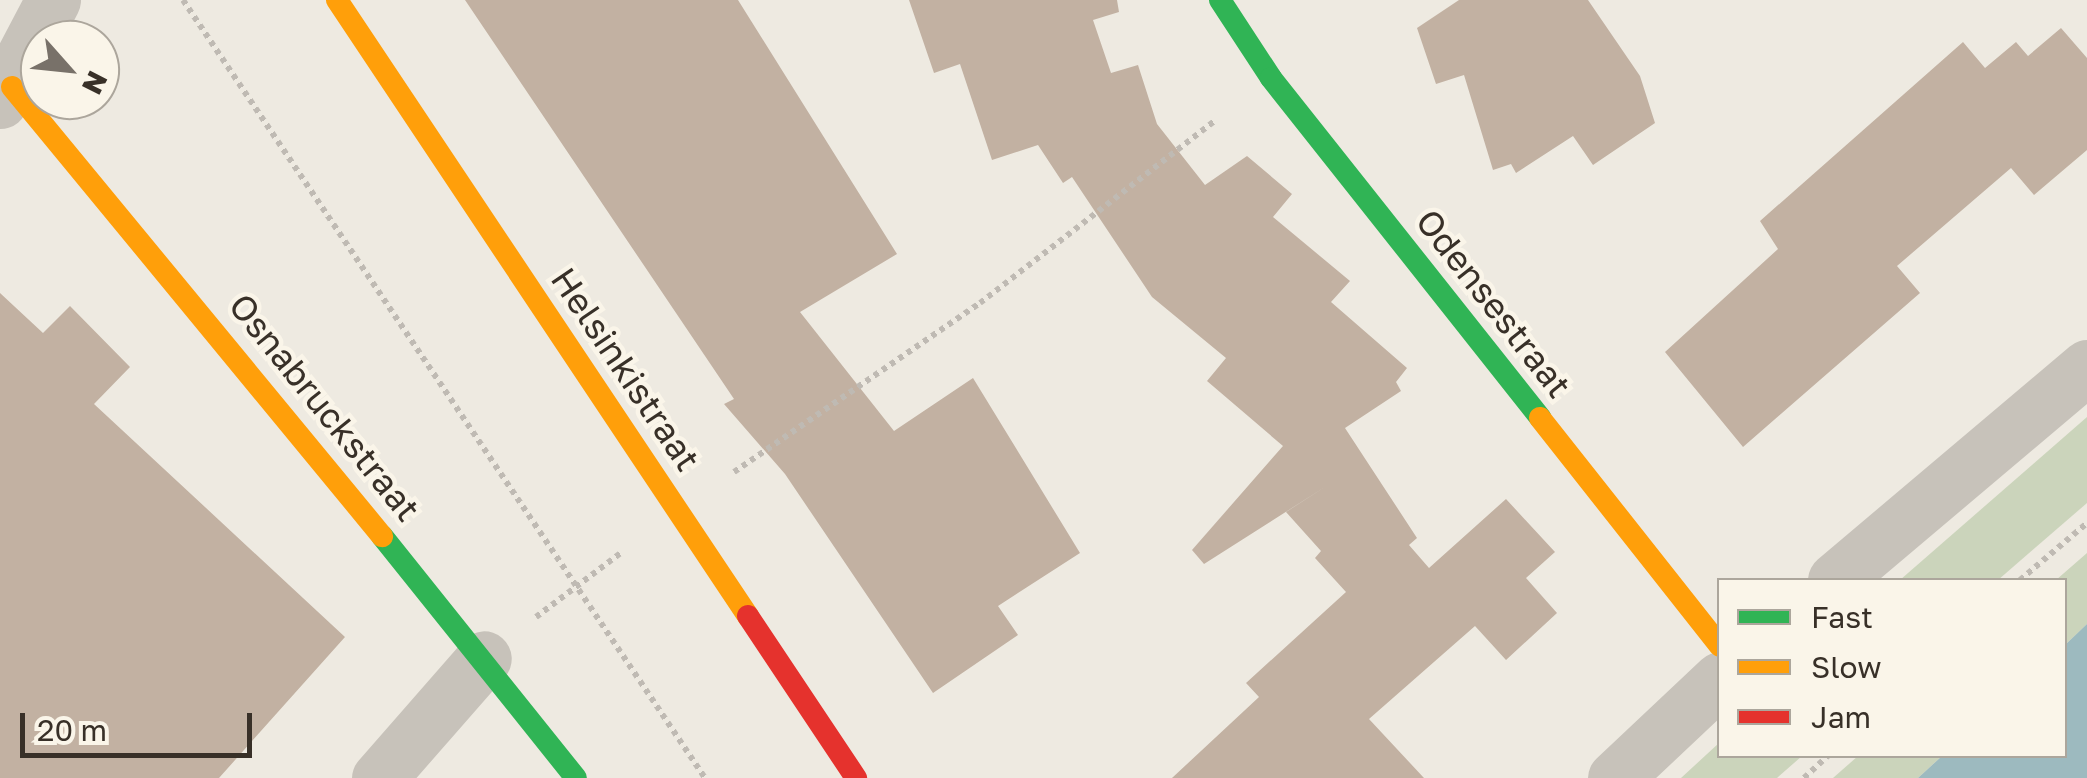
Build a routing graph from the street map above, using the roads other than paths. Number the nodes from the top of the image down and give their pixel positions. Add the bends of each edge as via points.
1 (53, 0) edge
2 (337, 0) edge
3 (1220, 0) edge
4 (6, 94) edge
5 (2087, 367) edge
6 (1837, 578) edge
7 (1717, 642) edge
8 (484, 658) junction
9 (1717, 683) edge
10 (379, 778) edge
11 (576, 778) edge
12 (856, 778) edge
13 (1615, 778) edge

1 - 4 street
2 - 12 street, Helsinkistraat
3 - 7 street, Odensestraat via 1272,78
4 - 8 street, Osnabruckstraat
5 - 6 street
8 - 10 street
8 - 11 street, Osnabruckstraat
9 - 13 street

